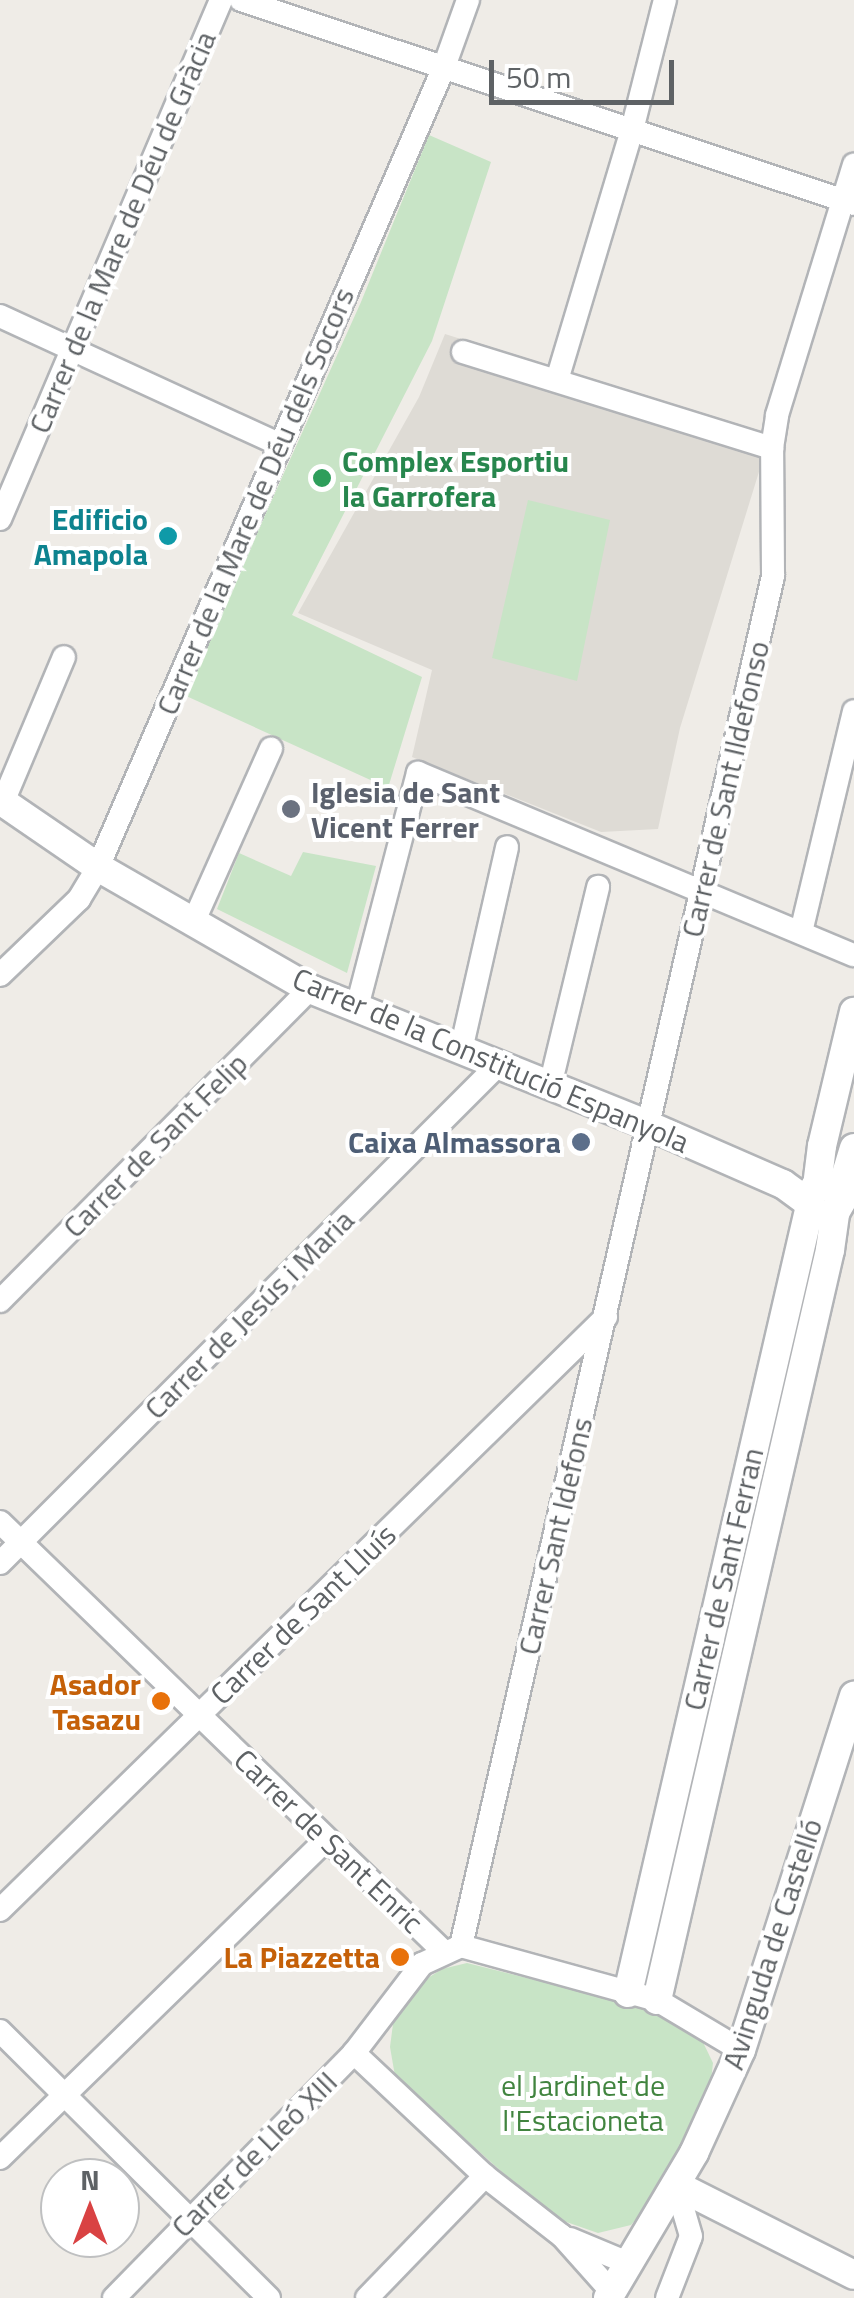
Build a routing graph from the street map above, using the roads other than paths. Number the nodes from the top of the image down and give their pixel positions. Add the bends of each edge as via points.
1 (221, 0) edge
2 (241, 0) edge
3 (468, 0) edge
4 (665, 0) edge
5 (444, 68) junction
6 (632, 130) junction
7 (854, 165) edge
8 (848, 202) edge
9 (0, 316) edge
10 (72, 349) junction
11 (463, 352) dead end
12 (557, 380) junction
13 (278, 444) junction
14 (772, 448) junction
15 (0, 519) edge
16 (64, 657) dead end
17 (854, 711) edge
18 (271, 749) dead end
19 (2, 801) edge
20 (506, 847) dead end
21 (98, 867) junction
22 (598, 887) dead end
23 (702, 892) junction
24 (193, 923) junction
25 (801, 932) junction
26 (854, 955) edge
27 (0, 975) edge
28 (310, 989) junction
29 (357, 1007) junction
30 (854, 1012) edge
31 (460, 1050) junction
32 (498, 1065) junction
33 (550, 1086) junction
34 (650, 1126) junction
35 (854, 1148) edge
36 (831, 1202) edge
37 (0, 1301) edge
38 (606, 1317) junction
39 (0, 1522) edge
40 (21, 1542) junction
41 (0, 1562) edge
42 (854, 1696) edge
43 (200, 1715) junction
44 (325, 1840) junction
45 (0, 1910) edge
46 (452, 1949) junction
47 (637, 1952) junction
48 (666, 1960) junction
49 (628, 1993) junction
50 (657, 2000) junction
51 (0, 2031) edge
52 (741, 2050) junction
53 (354, 2053) junction
54 (64, 2097) junction
55 (0, 2158) edge
56 (485, 2176) junction
57 (680, 2178) junction
58 (190, 2218) junction
59 (562, 2236) junction
60 (854, 2256) edge
61 (628, 2264) junction
62 (854, 2275) edge
63 (610, 2295) edge
64 (114, 2298) edge
65 (269, 2298) edge
66 (367, 2298) edge
67 (668, 2298) edge

1 - 10 street, Carrer de la Mare de Déu de Gràcia
2 - 5 street
3 - 5 street, Carrer de la Mare de Déu dels Socors
4 - 6 street
5 - 6 street
5 - 13 street, Carrer de la Mare de Déu dels Socors
6 - 8 street
6 - 12 street
7 - 8 street, Carrer de Sant Ildefonso
8 - 14 street, Carrer de Sant Ildefonso
9 - 10 street
10 - 13 street
10 - 15 street, Carrer de la Mare de Déu de Gràcia
11 - 12 street
12 - 14 street
13 - 21 street, Carrer de la Mare de Déu dels Socors
14 - 23 street, Carrer de Sant Ildefonso via 772,576
16 - 19 street
17 - 25 street
18 - 24 street
19 - 21 street, Carrer de la Constitució Espanyola
20 - 31 street
21 - 24 street, Carrer de la Constitució Espanyola
21 - 27 street, Carrer de la Mare de Déu dels Socors via 79,899
22 - 33 street
23 - 25 street
23 - 29 street via 418,773
23 - 34 street, Carrer de Sant Ildefonso
24 - 28 street, Carrer de la Constitució Espanyola
25 - 26 street
28 - 29 street, Carrer de la Constitució Espanyola
28 - 37 street, Carrer de Sant Felip
29 - 31 street, Carrer de la Constitució Espanyola
30 - 36 street, Carrer de Sant Ferran via 822,1146
31 - 32 street, Carrer de la Constitució Espanyola
32 - 33 street, Carrer de la Constitució Espanyola
32 - 40 street, Carrer de Jesús i Maria
33 - 34 street, Carrer de la Constitució Espanyola
34 - 36 street, Carrer de la Constitució Espanyola
34 - 38 street, Carrer Sant Idefons
35 - 36 street, Carrer de Sant Ferran
36 - 47 street, Carrer de Sant Ferran
36 - 48 street, Carrer de Sant Ferran via 830,1250
38 - 43 street, Carrer de Sant Lluís
38 - 46 street, Carrer Sant Idefons
39 - 40 street, Carrer de Sant Enric
40 - 41 street, Carrer de Jesús i Maria
40 - 43 street, Carrer de Sant Enric
42 - 52 street, Avinguda de Castelló
43 - 44 street, Carrer de Sant Enric
43 - 45 street, Carrer de Sant Lluís
44 - 46 street, Carrer de Sant Enric
44 - 54 street
46 - 49 street
46 - 53 street, Carrer de Lleó XIII via 422,1964
47 - 48 street
47 - 49 street, Carrer de Sant Ferran
48 - 50 street, Carrer de Sant Ferran
49 - 50 street
50 - 52 street
51 - 54 street
52 - 57 street, Avinguda de Castelló
53 - 56 street
53 - 58 street, Carrer de Lleó XIII
54 - 55 street
54 - 58 street
56 - 59 street
56 - 66 street
57 - 60 street
57 - 61 street, Avinguda de Castelló
57 - 62 street
57 - 67 street via 691,2236
58 - 64 street, Carrer de Lleó XIII
58 - 65 street
59 - 61 street
59 - 63 street
61 - 63 street, Avinguda de Castelló

